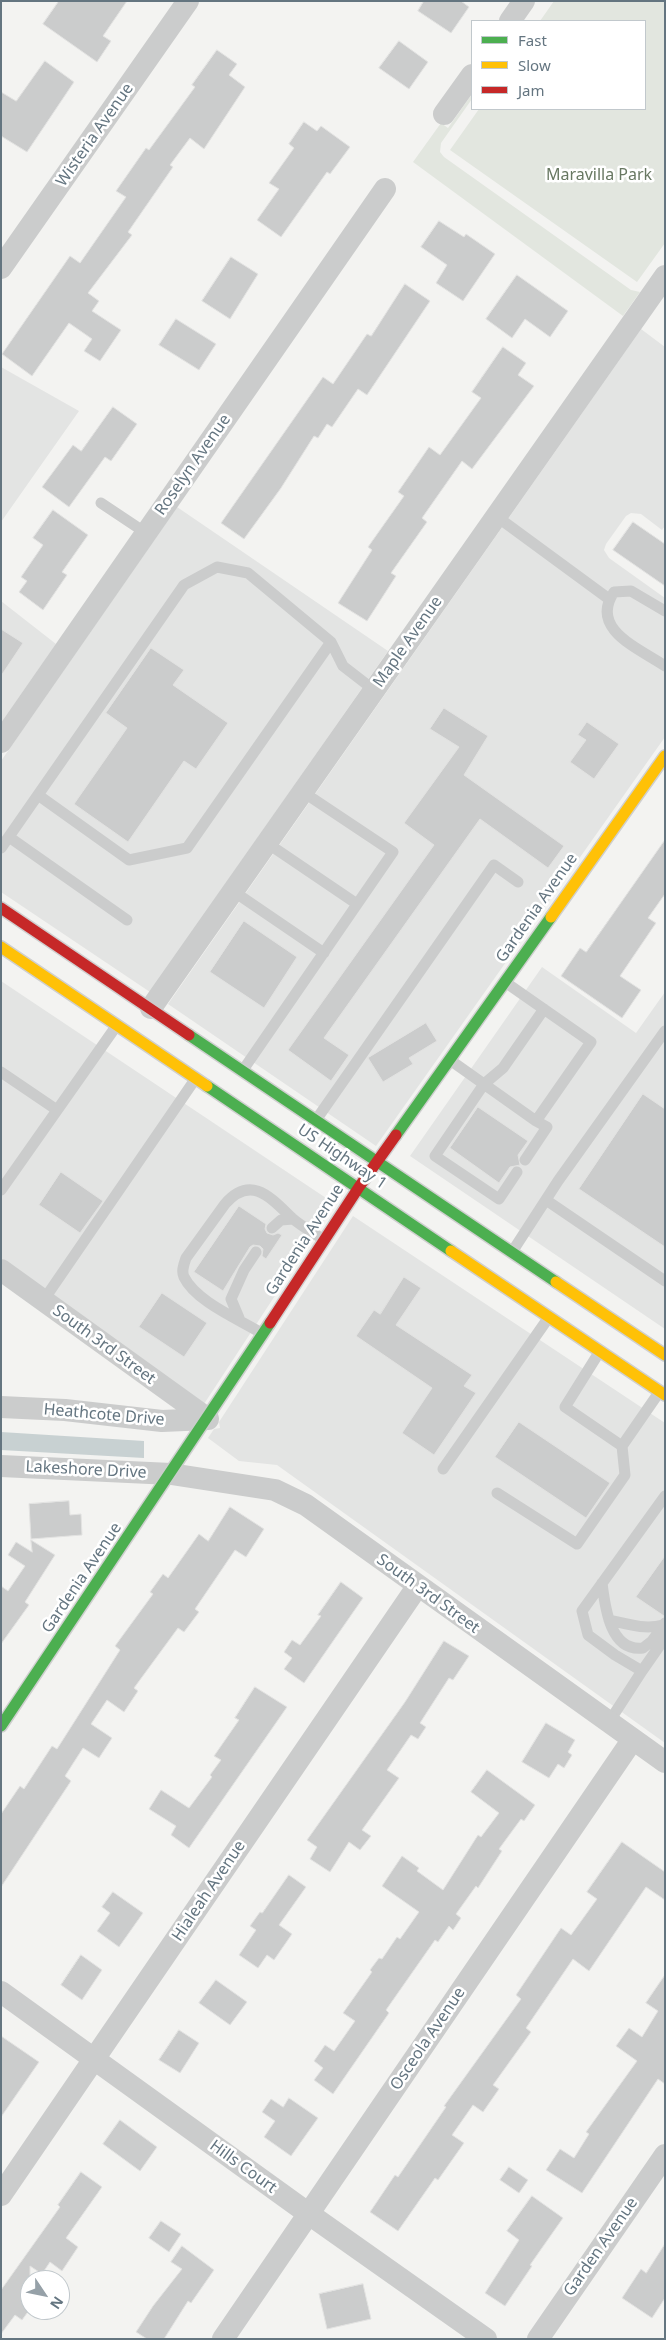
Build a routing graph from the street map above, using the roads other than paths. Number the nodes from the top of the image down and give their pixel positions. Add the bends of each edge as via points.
1 (188, 1) edge
2 (524, 1) edge
3 (511, 20) edge
4 (471, 76) edge
5 (444, 114) dead end
6 (385, 189) dead end
7 (1, 268) edge
8 (665, 276) edge
9 (100, 503) dead end
10 (496, 516) junction
11 (146, 533) junction
12 (609, 599) junction
13 (665, 612) edge
14 (331, 642) junction
15 (665, 666) edge
16 (374, 690) junction
17 (1, 742) edge
18 (665, 756) edge
19 (303, 792) junction
20 (38, 795) junction
21 (9, 837) junction
22 (267, 843) junction
23 (1, 848) edge
24 (518, 882) dead end
25 (233, 891) junction
26 (357, 904) junction
27 (1, 908) edge
28 (127, 920) dead end
29 (1, 947) edge
30 (324, 953) junction
31 (505, 982) junction
32 (151, 1008) junction
33 (544, 1009) junction
34 (117, 1025) junction
35 (665, 1031) edge
36 (450, 1060) junction
37 (243, 1070) junction
38 (1, 1072) edge
39 (196, 1078) junction
40 (484, 1084) junction
41 (57, 1110) junction
42 (316, 1120) junction
43 (536, 1120) junction
44 (525, 1160) dead end
45 (378, 1162) junction
46 (517, 1172) dead end
47 (359, 1188) junction
48 (1, 1190) edge
49 (546, 1200) junction
50 (293, 1219) junction
51 (272, 1228) dead end
52 (324, 1240) junction
53 (256, 1252) dead end
54 (512, 1252) junction
55 (1, 1270) edge
56 (665, 1281) edge
57 (43, 1301) junction
58 (549, 1317) junction
59 (239, 1318) junction
60 (263, 1334) junction
61 (600, 1351) junction
62 (665, 1355) edge
63 (157, 1383) junction
64 (663, 1391) edge
65 (1, 1407) edge
66 (144, 1419) junction
67 (208, 1419) junction
68 (622, 1446) junction
69 (1, 1466) edge
70 (444, 1470) dead end
71 (171, 1474) junction
72 (497, 1493) dead end
73 (665, 1496) edge
74 (602, 1583) junction
75 (417, 1587) junction
76 (609, 1620) junction
77 (664, 1624) edge
78 (665, 1638) edge
79 (642, 1671) junction
80 (609, 1722) junction
81 (1, 1726) edge
82 (633, 1739) junction
83 (662, 1755) edge
84 (1, 1992) edge
85 (94, 2059) junction
86 (665, 2155) edge
87 (1, 2195) edge
88 (308, 2214) junction
89 (223, 2339) edge
90 (486, 2339) edge
91 (538, 2339) edge

1 - 7 street, Wisteria Avenue
2 - 3 street
4 - 5 street
6 - 11 street, Roselyn Avenue
8 - 10 street, Maple Avenue
9 - 11 lane
10 - 12 lane
10 - 16 street, Maple Avenue
11 - 17 street, Roselyn Avenue
12 - 13 lane via 614,592 631,591
12 - 15 lane via 607,619 616,634
14 - 16 lane via 343,666
14 - 20 lane via 187,848 129,860
14 - 20 lane via 248,573 217,567 184,585
16 - 19 street, Maple Avenue
18 - 31 main road, Gardenia Avenue
19 - 22 street, Maple Avenue
19 - 26 lane via 393,852
20 - 21 lane
21 - 23 lane
21 - 28 lane
22 - 25 street, Maple Avenue
22 - 26 lane
24 - 42 lane via 494,865
25 - 30 lane
25 - 32 street, Maple Avenue
26 - 30 lane
27 - 32 main road, US Highway 1
29 - 34 main road, US Highway 1
30 - 37 lane
31 - 33 lane
31 - 36 main road, Gardenia Avenue
32 - 37 main road, US Highway 1
33 - 40 lane via 503,1068
33 - 43 lane via 591,1042
34 - 39 main road, US Highway 1
34 - 41 lane
35 - 49 lane
36 - 40 lane
36 - 45 main road, Gardenia Avenue
37 - 42 main road, US Highway 1
38 - 41 lane
39 - 47 main road, US Highway 1
39 - 57 lane
40 - 43 lane
40 - 46 lane via 435,1156 499,1199
41 - 48 lane
42 - 45 main road, US Highway 1
43 - 44 lane via 547,1127
45 - 47 main road, Gardenia Avenue
45 - 54 main road, US Highway 1
47 - 52 main road, Gardenia Avenue
47 - 58 main road, US Highway 1
49 - 54 lane
49 - 56 lane
50 - 51 lane via 281,1220
50 - 52 lane
50 - 59 lane via 263,1192 241,1190 224,1204 186,1258 182,1268 184,1277 195,1290 212,1304
52 - 60 main road, Gardenia Avenue
53 - 59 lane via 230,1299
54 - 62 main road, US Highway 1
55 - 57 street, South 3rd Street
57 - 63 street, South 3rd Street
58 - 61 main road, US Highway 1
58 - 70 lane
59 - 60 lane
60 - 67 main road, Gardenia Avenue
61 - 64 main road, US Highway 1
61 - 68 lane via 565,1407
63 - 66 street via 156,1397
63 - 67 street, South 3rd Street
64 - 68 lane
65 - 66 street, Heathcote Drive
66 - 67 street, Heathcote Drive
67 - 71 main road, Gardenia Avenue
68 - 72 lane via 625,1475 577,1544
69 - 71 street, Lakeshore Drive
71 - 75 street, South 3rd Street via 275,1490 306,1505
71 - 81 main road, Gardenia Avenue
73 - 74 lane
74 - 76 lane
74 - 79 lane via 582,1611 588,1635
75 - 80 street, South 3rd Street
75 - 85 street, Hialeah Avenue
76 - 77 lane via 633,1626
76 - 77 lane via 620,1640 636,1649 644,1648 652,1641
78 - 79 lane
79 - 80 lane
80 - 82 street, South 3rd Street
82 - 83 street, South 3rd Street
82 - 88 street, Osceola Avenue
84 - 85 street, Hills Court
85 - 87 street, Hialeah Avenue
85 - 88 street, Hills Court
86 - 91 street, Garden Avenue
88 - 89 street, Osceola Avenue
88 - 90 street, Hills Court

